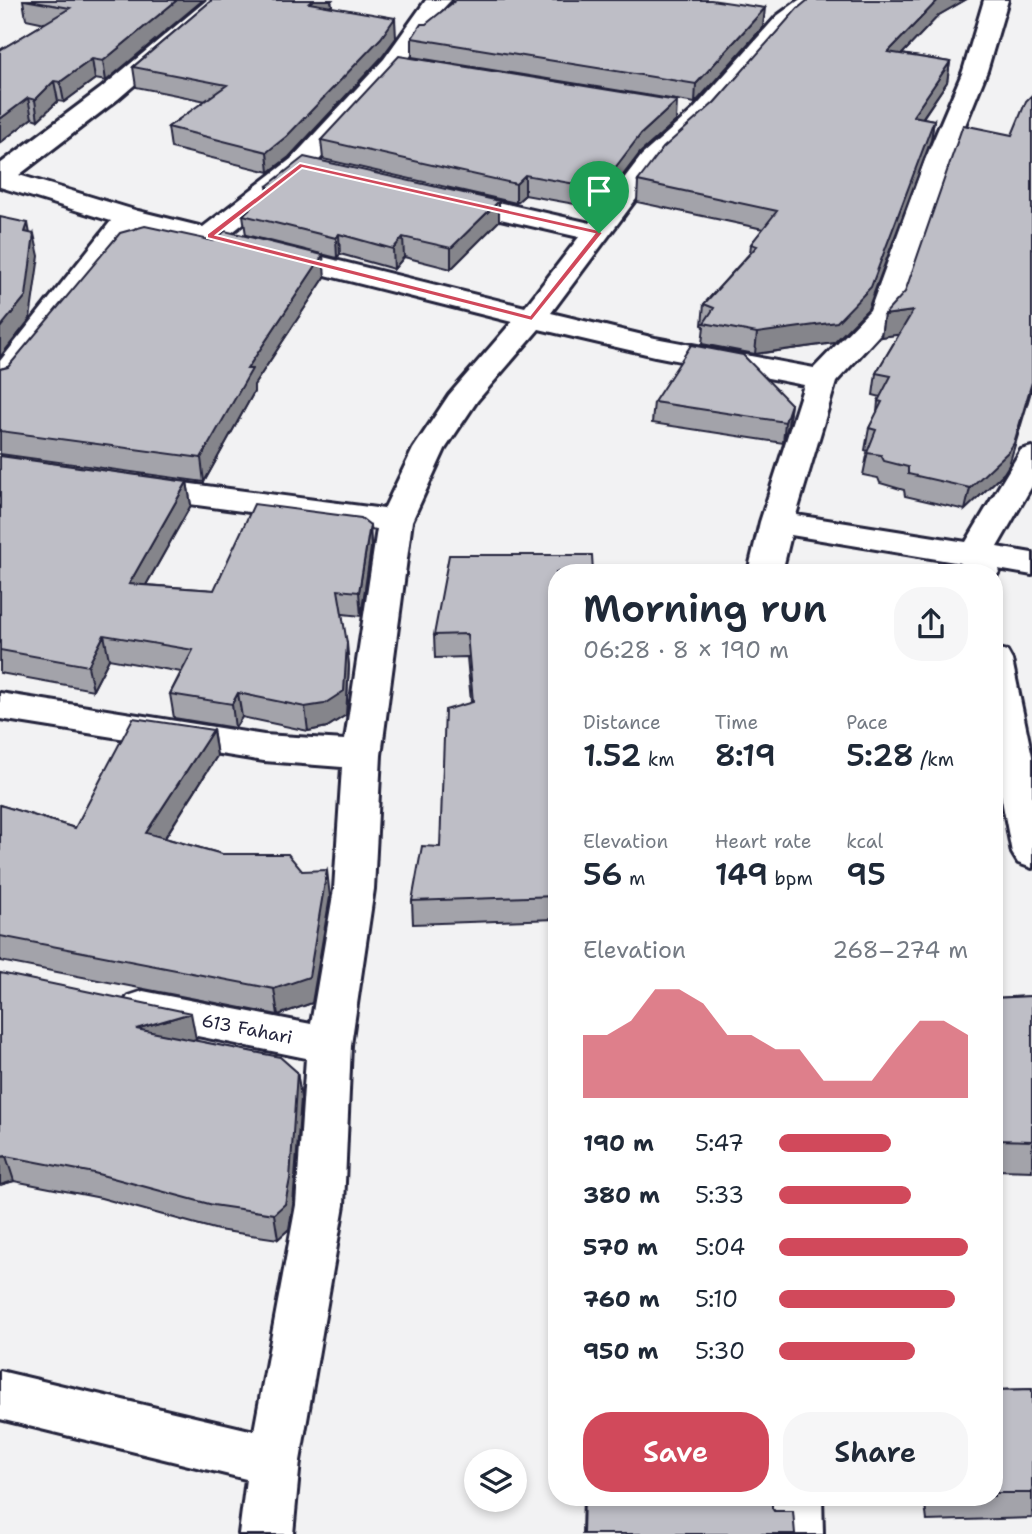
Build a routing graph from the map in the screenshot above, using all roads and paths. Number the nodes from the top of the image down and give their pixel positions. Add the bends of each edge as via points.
1 (222, 0) edge
2 (439, 0) edge
3 (996, 0) edge
4 (786, 13) edge
5 (393, 64) junction
6 (419, 68) edge
7 (300, 165) junction
8 (327, 172) edge
9 (0, 178) edge
10 (422, 193) edge
11 (128, 217) junction
12 (599, 233) junction
13 (210, 236) junction
14 (532, 318) junction
15 (821, 379) junction
16 (0, 381) edge
17 (1032, 457) edge
18 (104, 482) edge
19 (395, 521) junction
20 (777, 522) junction
21 (767, 564) edge
22 (978, 564) edge
23 (1032, 564) edge
24 (1003, 679) edge
25 (0, 706) edge
26 (1017, 709) edge
27 (362, 755) junction
28 (1032, 853) edge
29 (110, 1002) edge
30 (329, 1045) junction
31 (0, 1395) edge
32 (274, 1461) junction
33 (796, 1506) edge
34 (266, 1534) edge
35 (796, 1534) edge

1 - 9 street
2 - 5 street
3 - 15 street via 975,71 884,313
4 - 12 street via 689,113
5 - 6 street
5 - 7 street
7 - 8 street
7 - 13 street
9 - 11 street
10 - 12 street
11 - 13 street
11 - 16 street
12 - 14 street
13 - 14 street
14 - 15 street
14 - 19 street via 465,395 429,449
15 - 20 street
17 - 22 street
18 - 19 street
19 - 27 street
20 - 21 street
20 - 22 street
22 - 23 street
24 - 26 street
25 - 27 street via 264,748
26 - 28 street
27 - 30 street via 354,889
29 - 30 street, 613 Fahari
30 - 32 street via 320,1205
31 - 32 street
32 - 34 street
33 - 35 street

